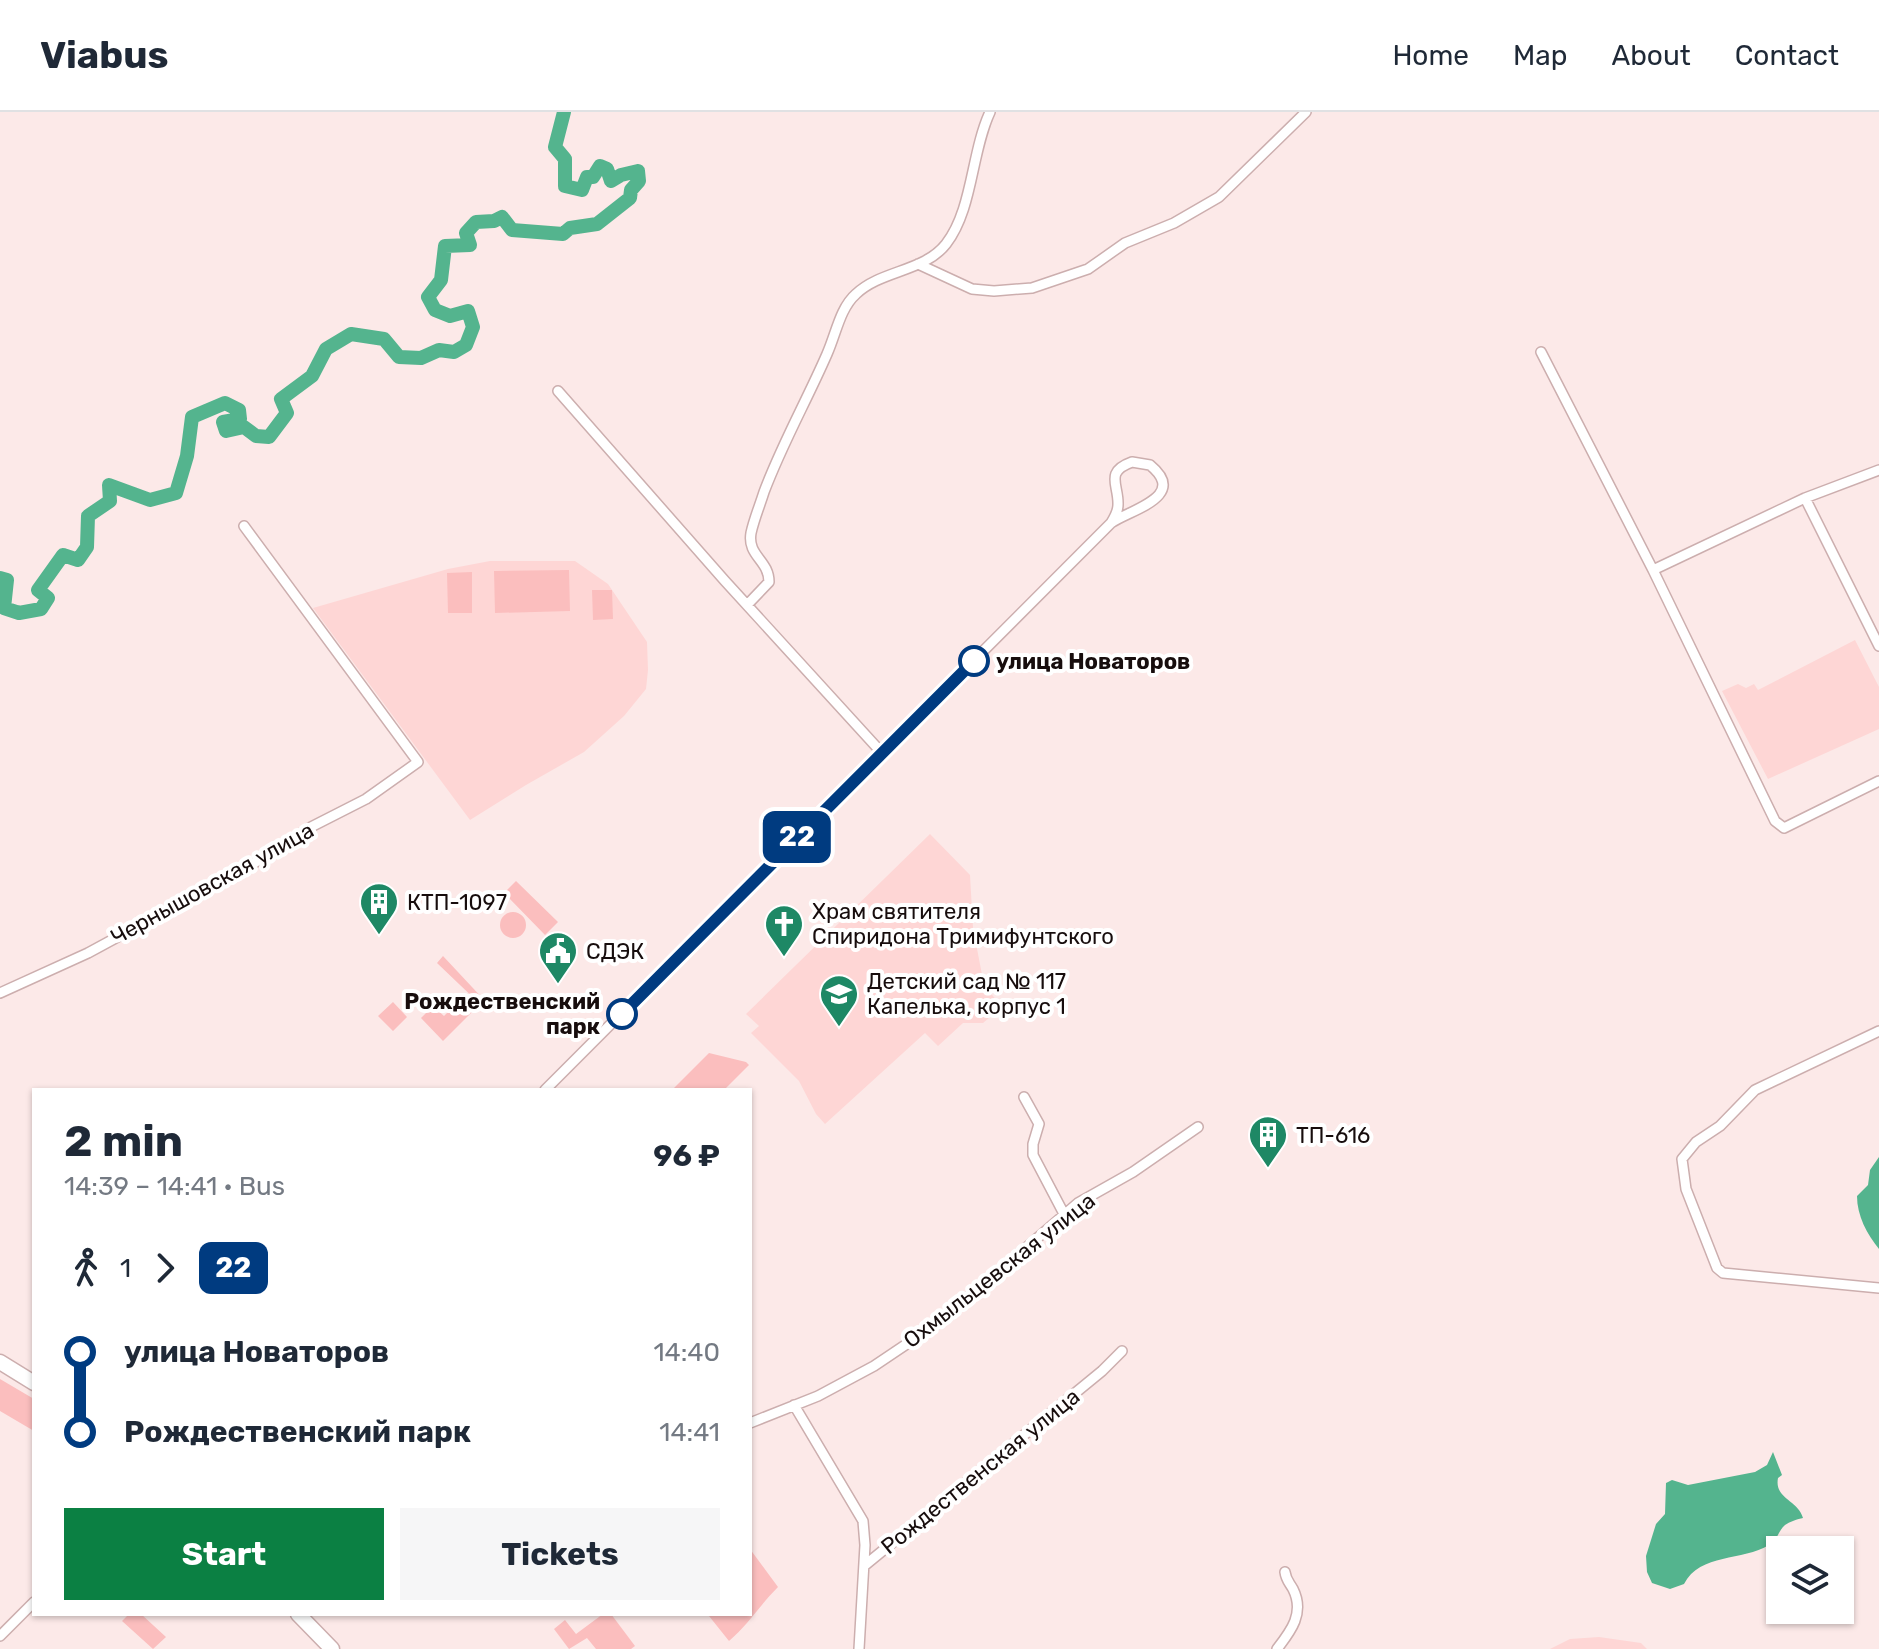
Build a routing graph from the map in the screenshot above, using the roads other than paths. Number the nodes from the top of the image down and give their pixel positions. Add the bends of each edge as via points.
1 (990, 112) edge
2 (1306, 112) edge
3 (918, 264) junction
4 (1541, 352) dead end
5 (558, 391) dead end
6 (1879, 470) edge
7 (1805, 498) junction
8 (1111, 523) junction
9 (244, 526) dead end
10 (1653, 570) junction
11 (747, 605) junction
12 (1879, 646) edge
13 (882, 753) junction
14 (1879, 781) edge
15 (0, 993) edge
16 (1879, 1031) edge
17 (547, 1088) edge
18 (1024, 1097) dead end
19 (1198, 1127) dead end
20 (1064, 1214) junction
21 (1879, 1288) edge
22 (1122, 1351) dead end
23 (0, 1362) edge
24 (32, 1382) edge
25 (794, 1405) junction
26 (752, 1422) edge
27 (864, 1566) junction
28 (1285, 1572) dead end
29 (32, 1604) edge
30 (300, 1616) edge
31 (0, 1636) edge
32 (332, 1649) edge
33 (859, 1649) edge
34 (1277, 1649) edge

1 - 3 street via 959,222 944,246
2 - 3 street via 1219,197 1125,243 1088,269 1032,288 994,291 972,289
3 - 11 street via 860,290 845,310 756,515 751,550 769,573 769,582
4 - 10 street
5 - 11 street
6 - 7 street
7 - 10 street
7 - 12 street
8 - 8 street via 1156,500 1161,483 1150,465 1132,462 1118,472 1118,506
8 - 13 street
9 - 15 street, Чернышовская улица via 418,762 366,799 256,862 88,953
10 - 14 street via 1775,821 1784,828
11 - 13 street
13 - 17 street
16 - 21 street via 1755,1090 1682,1159 1686,1189 1723,1273
18 - 20 street via 1039,1124 1033,1155
19 - 20 street, Охмыльцевская улица
20 - 25 street, Охмыльцевская улица via 941,1321 851,1380
22 - 27 street, Рождественская улица
23 - 24 main road
25 - 26 street, Охмыльцевская улица
25 - 27 street, Рождественская улица via 863,1521
27 - 33 street
28 - 34 street via 1298,1616
29 - 31 street
30 - 32 main road

